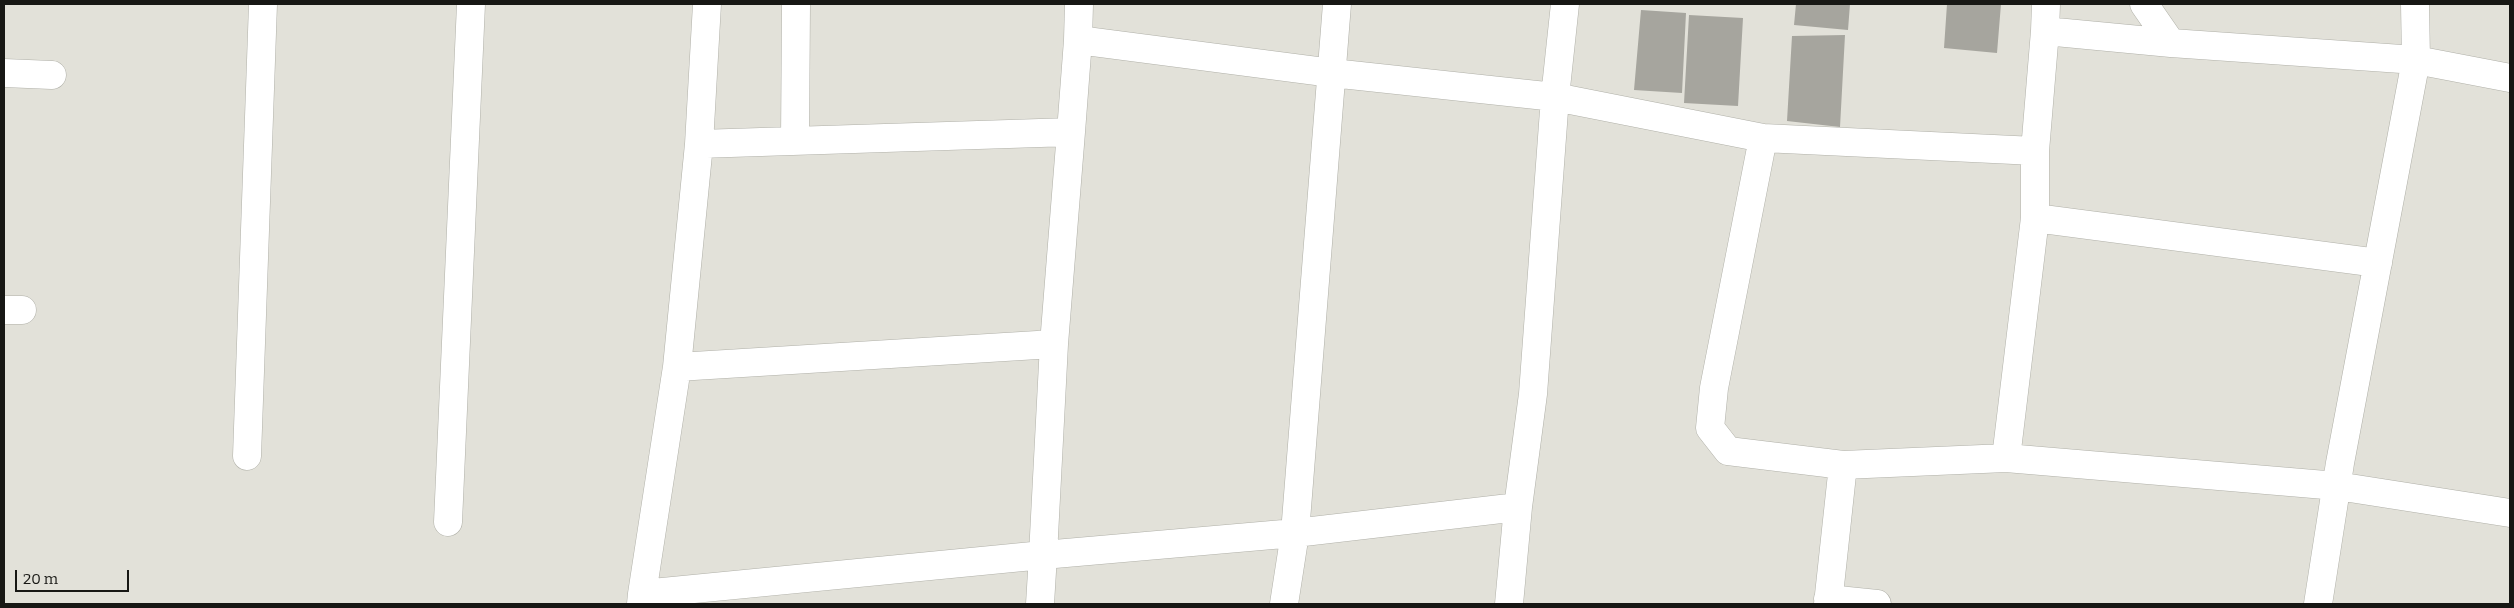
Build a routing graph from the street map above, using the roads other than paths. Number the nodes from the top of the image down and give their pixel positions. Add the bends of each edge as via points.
1 (263, 4) edge
2 (471, 4) edge
3 (707, 4) edge
4 (796, 4) edge
5 (1078, 4) edge
6 (1337, 4) edge
7 (1565, 4) edge
8 (2046, 4) edge
9 (2144, 4) edge
10 (2415, 4) edge
11 (2045, 31) junction
12 (1078, 40) junction
13 (2170, 43) junction
14 (2416, 60) junction
15 (4, 73) edge
16 (1332, 73) junction
17 (52, 75) dead end
18 (2510, 78) edge
19 (1555, 97) junction
20 (1071, 132) junction
21 (1763, 138) junction
22 (795, 140) junction
23 (699, 144) junction
24 (2035, 150) junction
25 (2035, 218) junction
26 (2378, 263) junction
27 (1054, 344) junction
28 (677, 367) junction
29 (247, 456) dead end
30 (2006, 458) junction
31 (1843, 464) junction
32 (2337, 486) junction
33 (1518, 506) junction
34 (2510, 513) edge
35 (448, 522) dead end
36 (1295, 533) junction
37 (1043, 555) junction
38 (642, 599) edge
39 (1828, 602) edge
40 (1040, 604) edge
41 (1284, 604) edge
42 (1509, 604) edge
43 (1876, 604) edge
44 (2318, 604) edge

1 - 29 street
2 - 35 street
3 - 23 street
4 - 22 street
5 - 12 street
6 - 16 street
7 - 19 street
8 - 11 street
9 - 13 street
10 - 14 street
11 - 13 street
11 - 24 street
12 - 16 street
12 - 20 street
13 - 14 street
14 - 18 street
14 - 26 street
15 - 17 street
16 - 19 street
16 - 36 street
19 - 21 street
19 - 33 street via 1533,394
20 - 22 street
20 - 27 street
21 - 24 street
21 - 31 street via 1714,388 1710,428 1728,451
22 - 23 street
23 - 28 street
24 - 25 street
25 - 26 street
25 - 30 street
26 - 32 street
27 - 28 street
27 - 37 street
28 - 38 street
30 - 31 street
30 - 32 street
31 - 39 street
32 - 34 street
32 - 44 street
33 - 36 street
33 - 42 street
36 - 37 street
36 - 41 street
37 - 38 street
37 - 40 street
39 - 43 street

